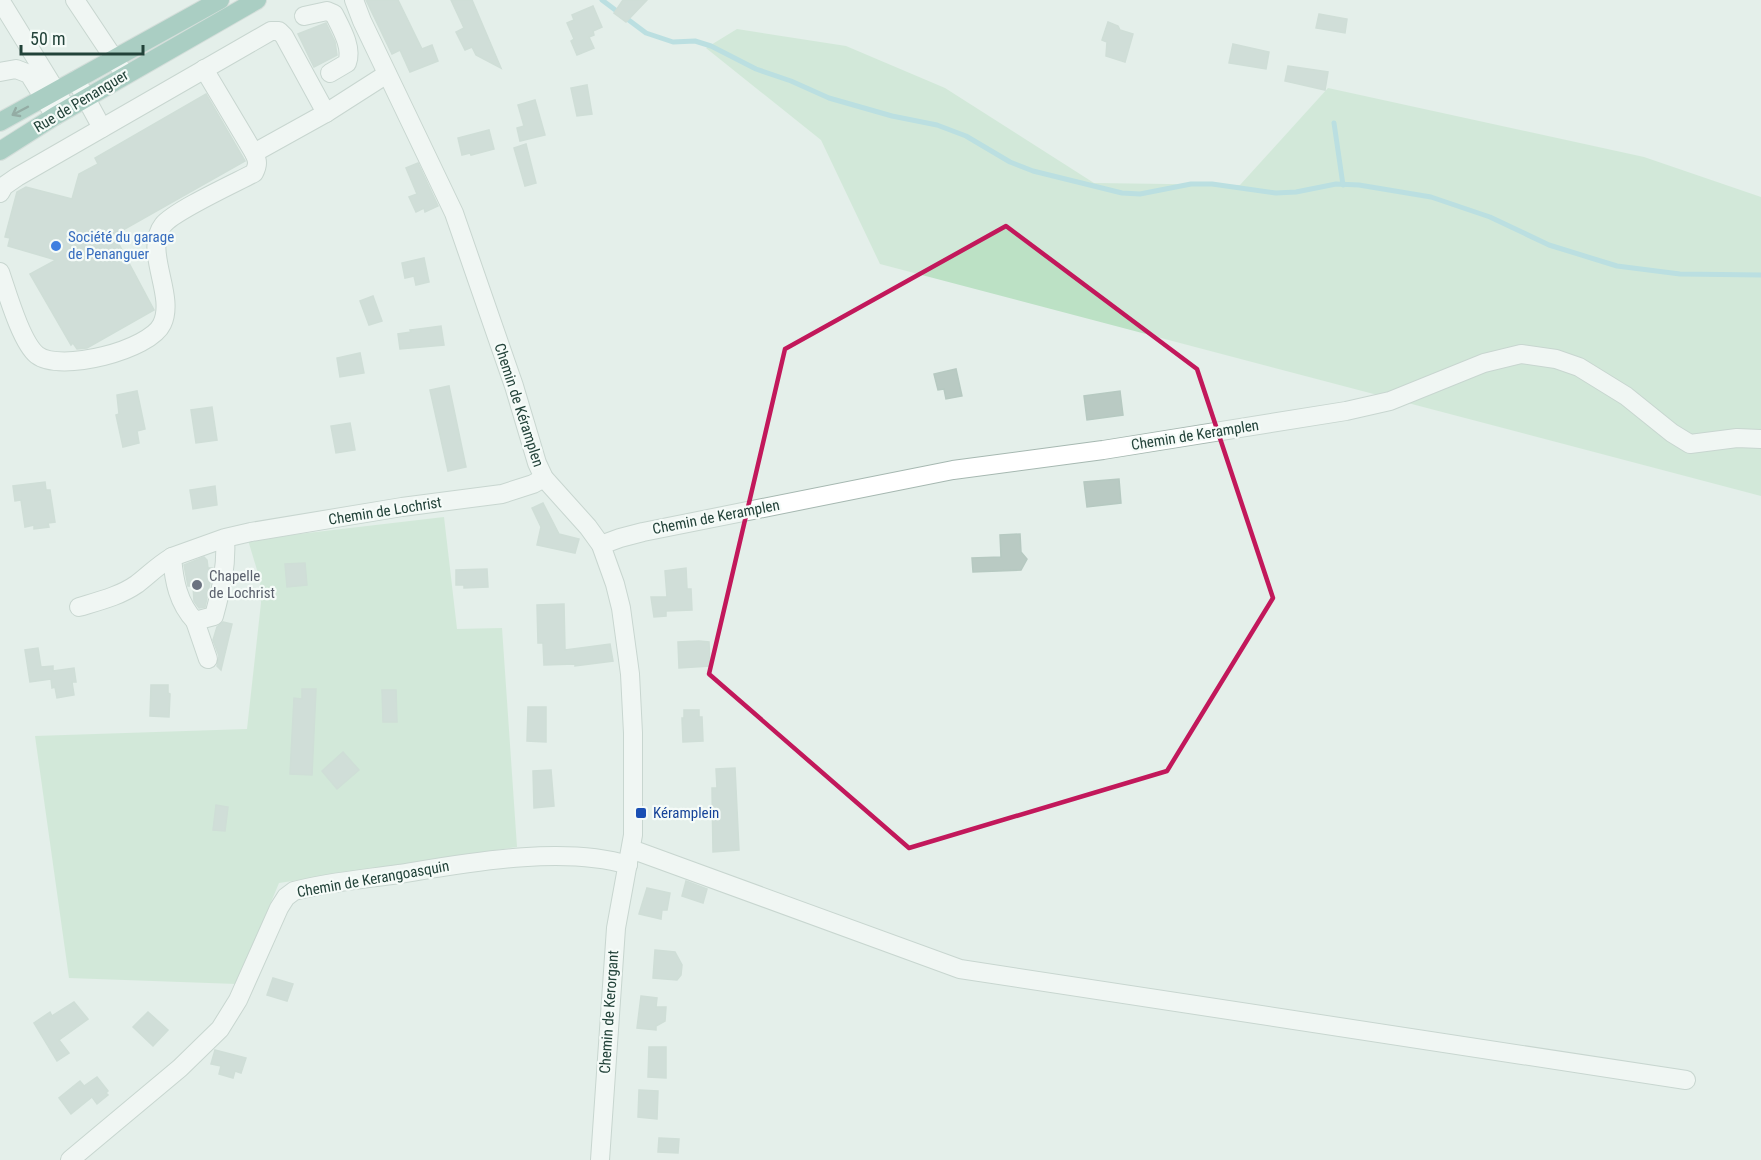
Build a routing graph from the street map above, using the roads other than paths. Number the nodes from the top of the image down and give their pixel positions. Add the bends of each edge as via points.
1 (0, 0) edge
2 (75, 0) edge
3 (220, 0) edge
4 (257, 0) edge
5 (354, 0) edge
6 (304, 16) dead end
7 (362, 21) junction
8 (342, 31) junction
9 (114, 59) junction
10 (204, 69) junction
11 (0, 72) edge
12 (330, 73) dead end
13 (387, 74) junction
14 (125, 75) junction
15 (76, 80) junction
16 (51, 95) junction
17 (86, 98) junction
18 (61, 112) junction
19 (326, 113) junction
20 (0, 122) edge
21 (102, 128) junction
22 (0, 151) edge
23 (254, 153) junction
24 (0, 193) edge
25 (0, 272) edge
26 (1761, 439) edge
27 (544, 478) junction
28 (225, 538) junction
29 (601, 545) junction
30 (172, 557) junction
31 (79, 607) dead end
32 (195, 621) junction
33 (208, 659) dead end
34 (629, 857) junction
35 (1686, 1080) dead end
36 (70, 1160) edge
37 (600, 1160) edge

1 - 16 street
2 - 9 street
3 - 9 main road, Rue de Penanguer
4 - 14 main road, Rue de Penanguer
5 - 7 street, Chemin de Kéramplen
6 - 8 street via 327,11 334,14
7 - 8 street
7 - 13 street, Chemin de Kéramplen
8 - 12 street via 350,57 348,63
9 - 14 street
9 - 15 main road, Rue de Penanguer
10 - 19 street via 258,37 279,31
10 - 21 street
10 - 23 street
11 - 16 street via 22,70
13 - 19 street
13 - 27 street, Chemin de Kéramplen via 454,213
14 - 17 main road, Rue de Penanguer
15 - 16 main road, Rue de Penanguer
15 - 17 street
16 - 18 street
16 -> 20 main road, Rue de Penanguer
17 - 18 main road, Rue de Penanguer
17 - 21 street
18 - 22 main road, Rue de Penanguer
19 - 23 street
21 - 24 street via 17,177
23 - 25 street via 258,161 254,173 163,225 157,255 164,288 162,324 125,350 69,361 49,361 37,355 27,343
26 - 29 street, Chemin de Keramplen via 1690,444 1579,367 1521,354 1484,363 1390,401 1346,411 897,480 643,532
27 - 28 street, Chemin de Lochrist via 502,494
27 - 29 street, Chemin de Kéramplen
28 - 30 street, Chemin de Lochrist
28 - 32 street via 224,579 214,616
29 - 34 street, Chemin de Kéramplen via 621,608 630,674 634,804
30 - 31 street, Chemin de Lochrist via 111,598
30 - 32 street via 181,600
32 - 33 street
34 - 35 street, Chemin de Kerangoasquin via 960,969
34 - 36 street, Chemin de Kerangoasquin via 514,858 294,891 279,908 238,1000 220,1029 180,1068
34 - 37 street, Chemin de Kerorgant via 616,928

